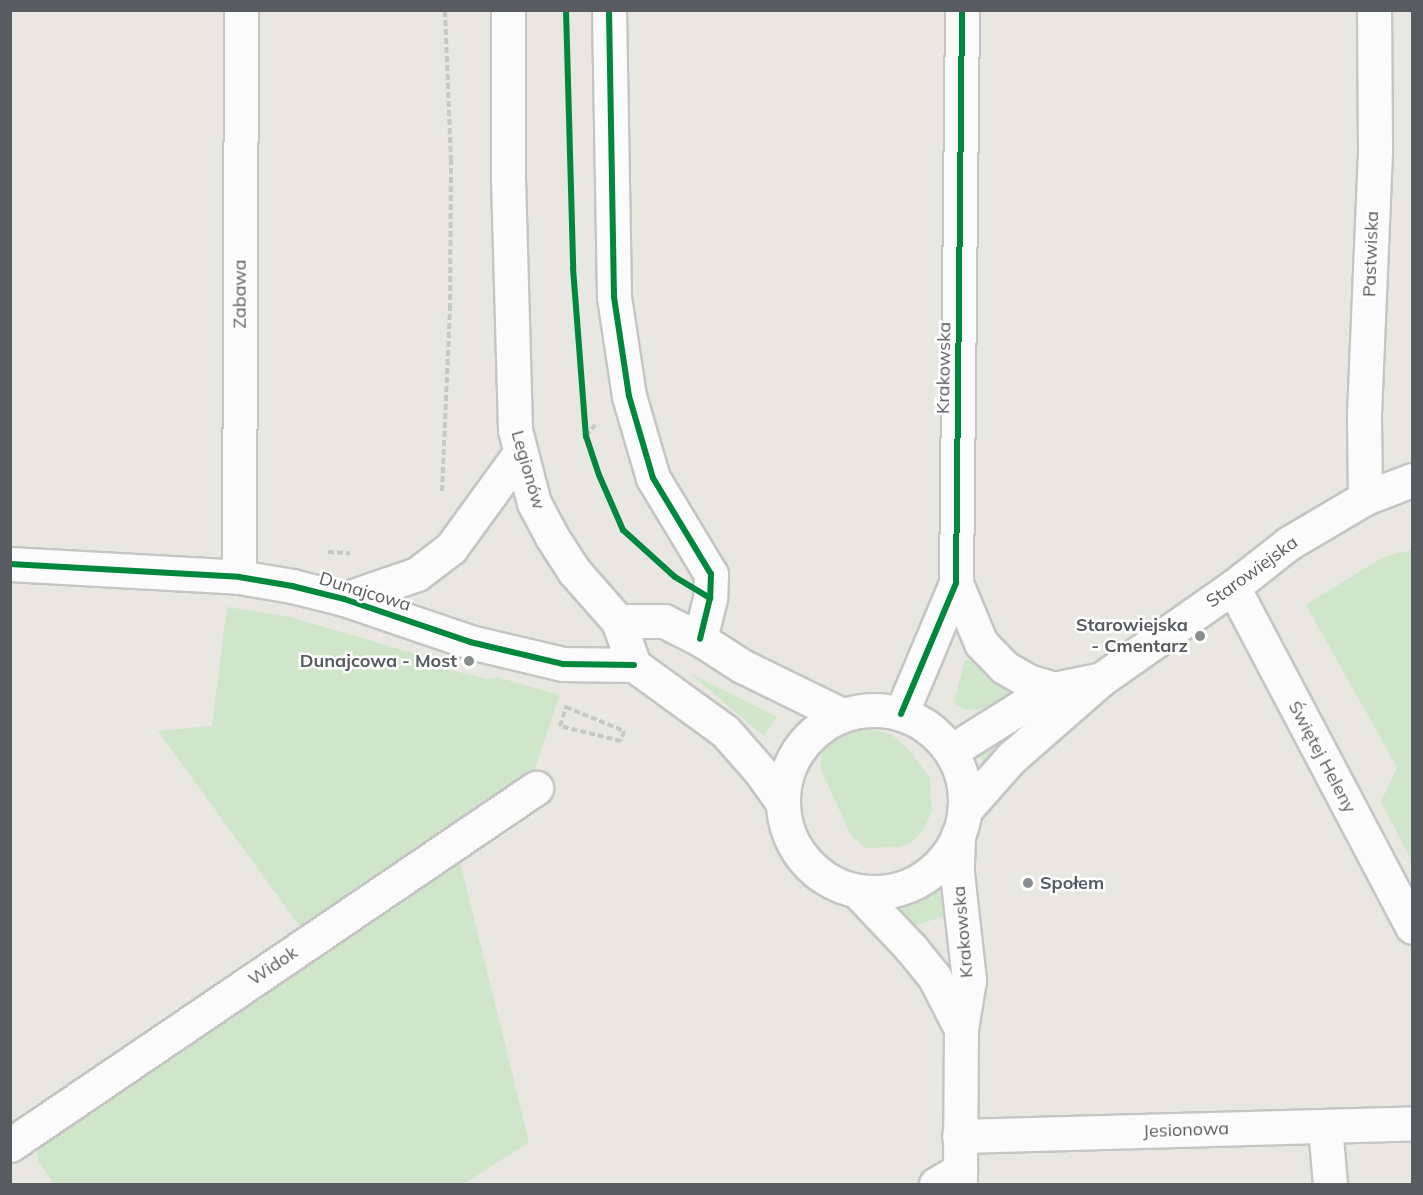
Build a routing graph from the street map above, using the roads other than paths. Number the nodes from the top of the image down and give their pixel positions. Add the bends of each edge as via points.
1 (241, 10) edge
2 (508, 10) edge
3 (609, 10) edge
4 (962, 10) edge
5 (1374, 10) edge
6 (520, 453) junction
7 (1413, 480) edge
8 (1365, 498) junction
9 (10, 564) edge
10 (239, 578) junction
11 (956, 583) junction
12 (1233, 587) junction
13 (344, 599) junction
14 (618, 621) junction
15 (700, 639) junction
16 (634, 665) junction
17 (1100, 680) junction
18 (1054, 689) junction
19 (901, 714) junction
20 (842, 715) junction
21 (951, 751) junction
22 (536, 788) dead end
23 (782, 802) junction
24 (961, 823) junction
25 (856, 891) junction
26 (1413, 927) edge
27 (961, 1029) junction
28 (1413, 1123) edge
29 (1325, 1126) junction
30 (959, 1136) junction
31 (10, 1145) edge
32 (952, 1180) edge
33 (1330, 1185) edge

1 - 10 street, Zabawa
2 - 6 street, Legionów via 514,406
3 - 15 street via 614,297 629,396 653,478 711,574 710,598
4 - 11 street, Krakowska
5 - 8 street, Pastwiska via 1375,148 1364,414
6 - 13 street, Dunajcowa via 451,549 417,574
6 - 14 street, Legionów via 534,503 552,537 574,572
7 - 8 street, Starowiejska
8 - 12 street, Starowiejska via 1289,543
9 - 10 street, Dunajcowa
10 - 13 street, Dunajcowa
11 - 18 street, Krakowska via 981,643 1004,667 1028,681
11 - 19 street, Krakowska
12 - 17 street, Starowiejska
12 - 26 street, Świętej Heleny
13 - 16 street, Dunajcowa via 470,642 563,664
14 - 15 street via 664,621
14 - 16 street
15 - 20 street via 742,666
16 - 23 street via 725,732
17 - 18 street, Starowiejska
17 - 24 street, Starowiejska via 1011,758
18 - 21 street, Starowiejska
19 - 20 street via 869,710
19 - 21 street via 923,724
20 - 23 street via 817,729 799,749 786,774
21 - 24 street via 963,785
22 - 31 street, Widok
23 - 25 street via 786,827 796,849 812,868 832,882
24 - 25 street via 946,857 928,874 906,886 882,892
24 - 27 street, Krakowska via 957,873 969,980
25 - 27 street, Krakowska via 934,978
27 - 30 street, Krakowska
28 - 29 street, Jesionowa
29 - 30 street, Jesionowa
29 - 33 street
30 - 32 street, Krakowska

